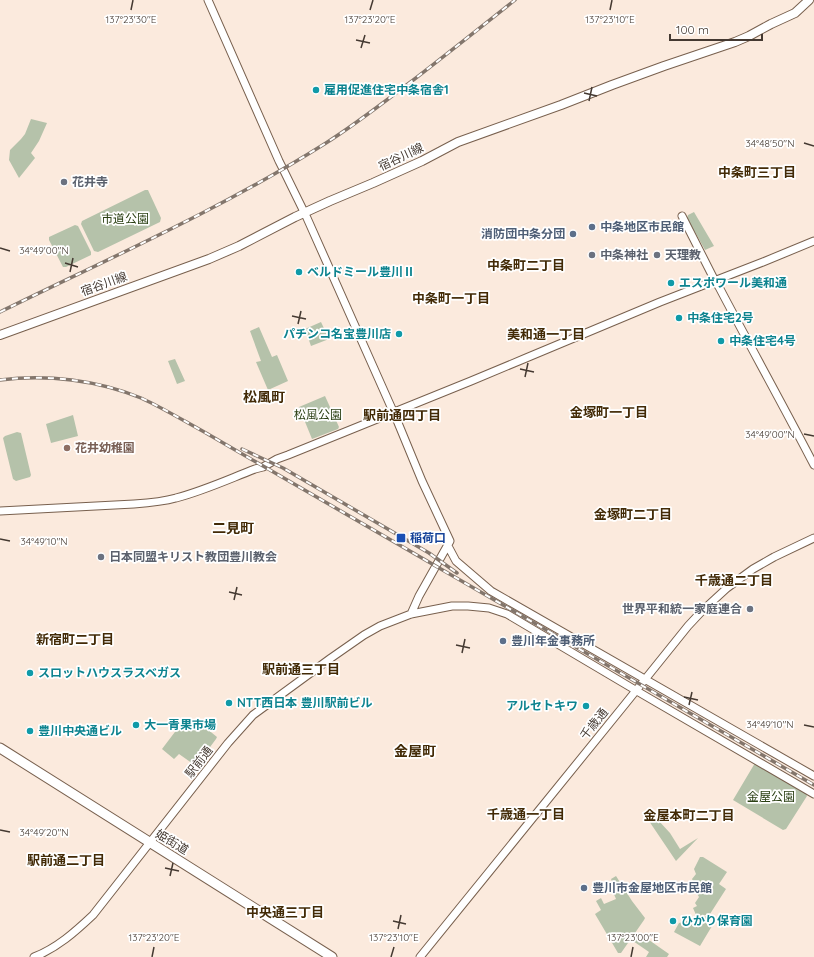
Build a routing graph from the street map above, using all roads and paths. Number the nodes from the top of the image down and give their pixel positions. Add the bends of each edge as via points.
1 (208, 0) edge
2 (809, 0) edge
3 (304, 213) junction
4 (682, 216) dead end
5 (814, 241) edge
6 (715, 280) junction
7 (0, 335) edge
8 (394, 412) junction
9 (814, 465) edge
10 (0, 512) edge
11 (814, 538) edge
12 (448, 546) junction
13 (411, 614) junction
14 (646, 679) junction
15 (636, 690) junction
16 (0, 748) edge
17 (814, 776) edge
18 (814, 794) edge
19 (150, 843) junction
20 (34, 957) edge
21 (332, 957) edge
22 (420, 957) edge

1 - 3 street
2 - 3 main road, 宿谷川線 via 795,13 735,42 458,142 422,161
3 - 7 main road, 宿谷川線 via 215,256
3 - 8 street
4 - 6 street
5 - 6 street
6 - 8 street
6 - 9 street
8 - 10 street via 263,467 201,491 175,498 134,504
8 - 12 street via 450,541
11 - 14 street, 千歳通 via 765,562 727,588 688,626
12 - 13 street
12 - 14 street via 456,561 491,591
13 - 15 street, 駅前通 via 452,606 489,608 507,614
13 - 19 street, 駅前通 via 364,635 253,715
14 - 15 street, 千歳通
14 - 17 street
15 - 18 street, 駅前通
15 - 22 street, 千歳通
16 - 19 main road, 姫街道
19 - 20 street, 駅前通 via 78,930
19 - 21 main road, 姫街道

